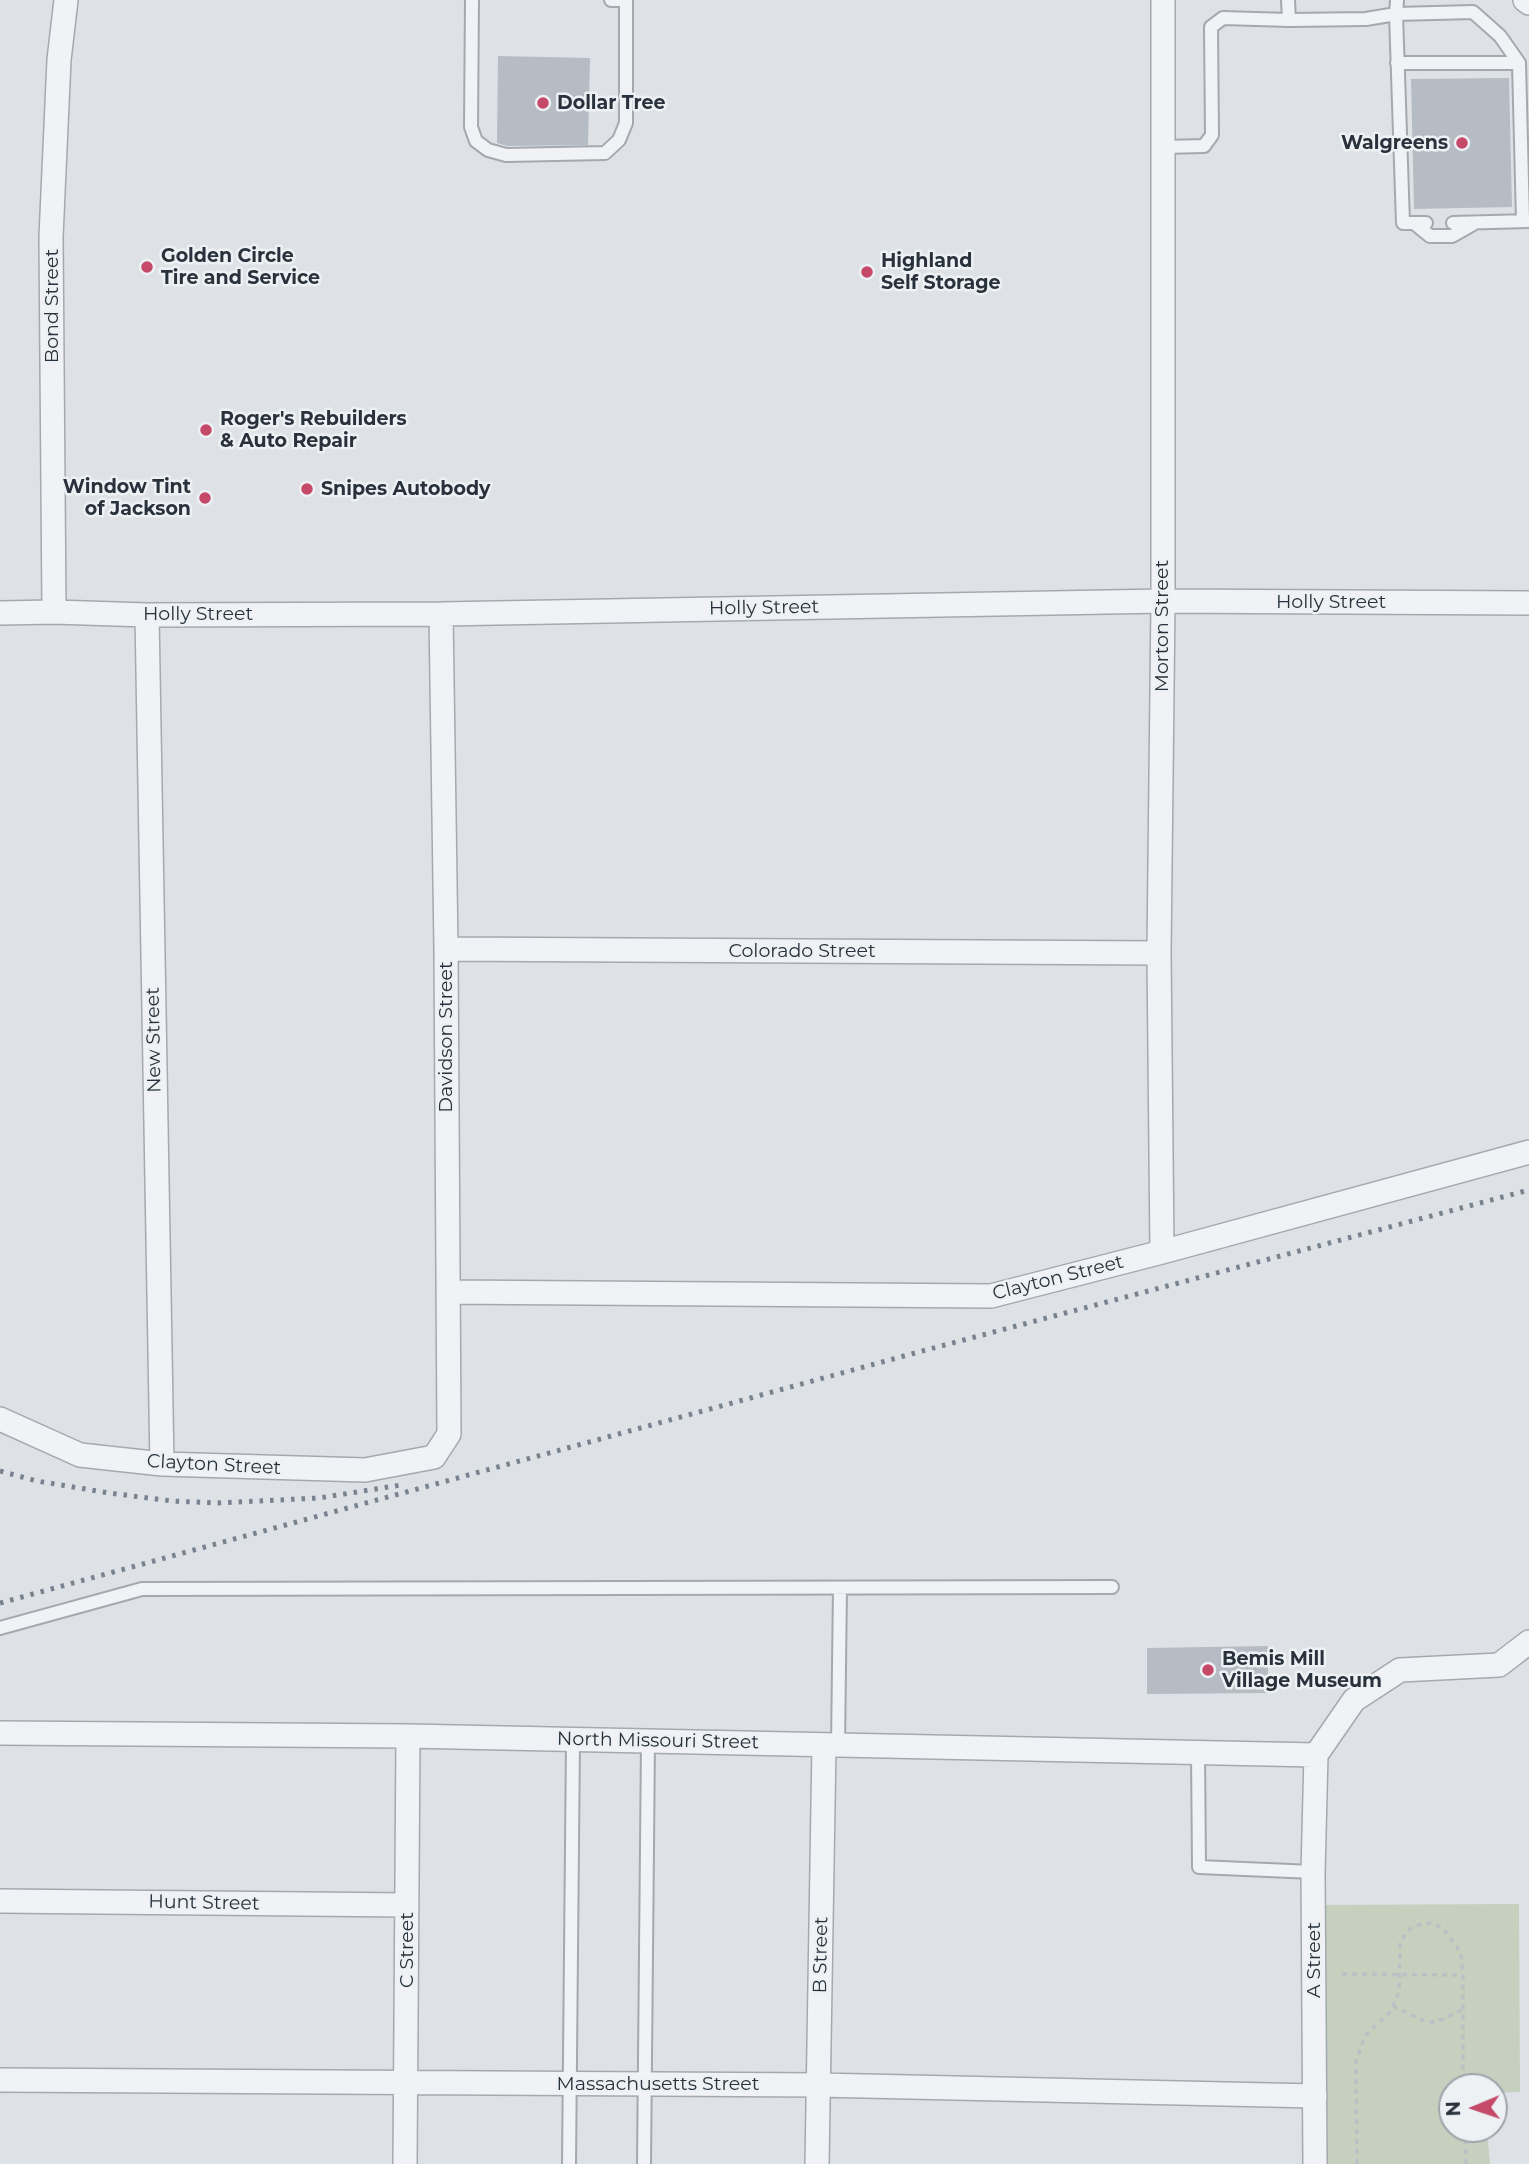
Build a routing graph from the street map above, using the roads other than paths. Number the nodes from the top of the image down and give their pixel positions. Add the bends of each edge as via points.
1 (66, 0) edge
2 (472, 0) edge
3 (611, 0) edge
4 (626, 0) edge
5 (1163, 0) edge
6 (1288, 0) edge
7 (1397, 0) edge
8 (1396, 14) junction
9 (1289, 20) junction
10 (1519, 62) junction
11 (1397, 63) junction
12 (1163, 147) junction
13 (1526, 221) edge
14 (1476, 222) junction
15 (1453, 223) dead end
16 (1163, 601) junction
17 (1529, 603) edge
18 (54, 612) junction
19 (0, 613) edge
20 (440, 614) junction
21 (147, 615) junction
22 (446, 949) junction
23 (1159, 953) junction
24 (1529, 1152) edge
25 (1162, 1252) junction
26 (447, 1292) junction
27 (0, 1419) edge
28 (434, 1457) joint
29 (162, 1464) junction
30 (1112, 1587) dead end
31 (840, 1588) junction
32 (0, 1628) edge
33 (1529, 1642) edge
34 (1499, 1665) junction
35 (1529, 1665) edge
36 (0, 1733) edge
37 (408, 1736) junction
38 (573, 1740) junction
39 (648, 1741) junction
40 (831, 1745) junction
41 (1198, 1753) junction
42 (1316, 1755) junction
43 (1313, 1872) junction
44 (0, 1901) edge
45 (407, 1905) junction
46 (0, 2080) edge
47 (407, 2083) junction
48 (569, 2084) junction
49 (645, 2084) junction
50 (818, 2085) junction
51 (1315, 2096) junction
52 (405, 2164) edge
53 (569, 2164) edge
54 (644, 2164) edge
55 (817, 2164) edge
56 (1315, 2164) edge

1 - 18 street, Bond Street via 51,237
2 - 4 lane via 471,127 476,141 506,155 605,153 619,140 626,123
3 - 4 lane
5 - 12 street, Morton Street
6 - 9 lane
7 - 8 lane
8 - 9 lane
8 - 10 lane via 1473,12 1500,36
8 - 11 lane
9 - 12 lane via 1223,18 1211,27 1212,135 1204,146
10 - 11 lane
10 - 13 lane
11 - 14 lane via 1403,223 1420,223 1430,236 1452,236
12 - 16 street, Morton Street
13 - 14 lane
14 - 15 lane
16 - 17 street, Holly Street
16 - 20 street, Holly Street
16 - 23 street, Morton Street
18 - 19 street, Holly Street
18 - 21 street, Holly Street
20 - 21 street, Holly Street
20 - 22 street, Davidson Street
21 - 29 street, New Street
22 - 23 street, Colorado Street
22 - 26 street, Davidson Street
23 - 25 street, Morton Street
24 - 25 street, Clayton Street
25 - 26 street, Clayton Street via 991,1296
26 - 28 street, Davidson Street via 449,1434
27 - 29 street, Clayton Street via 80,1455
28 - 29 street, Clayton Street via 365,1470
30 - 31 lane
31 - 32 lane via 142,1589
31 - 40 lane
33 - 34 street
34 - 35 street
34 - 42 street via 1400,1670 1354,1700
36 - 37 street, North Missouri Street
37 - 38 street, North Missouri Street
37 - 45 street, C Street
38 - 39 street, North Missouri Street
38 - 48 lane
39 - 40 street, North Missouri Street
39 - 49 lane
40 - 41 street, North Missouri Street
40 - 50 street, B Street
41 - 42 street, North Missouri Street
41 - 43 lane via 1199,1867
42 - 43 street, A Street
43 - 51 street, A Street
44 - 45 street, Hunt Street
45 - 47 street, C Street
46 - 47 street, Massachusetts Street
47 - 48 street, Massachusetts Street
47 - 52 street, C Street
48 - 49 street, Massachusetts Street
48 - 53 lane
49 - 50 street, Massachusetts Street
49 - 54 lane
50 - 51 street, Massachusetts Street
50 - 55 street, B Street
51 - 56 street, A Street

